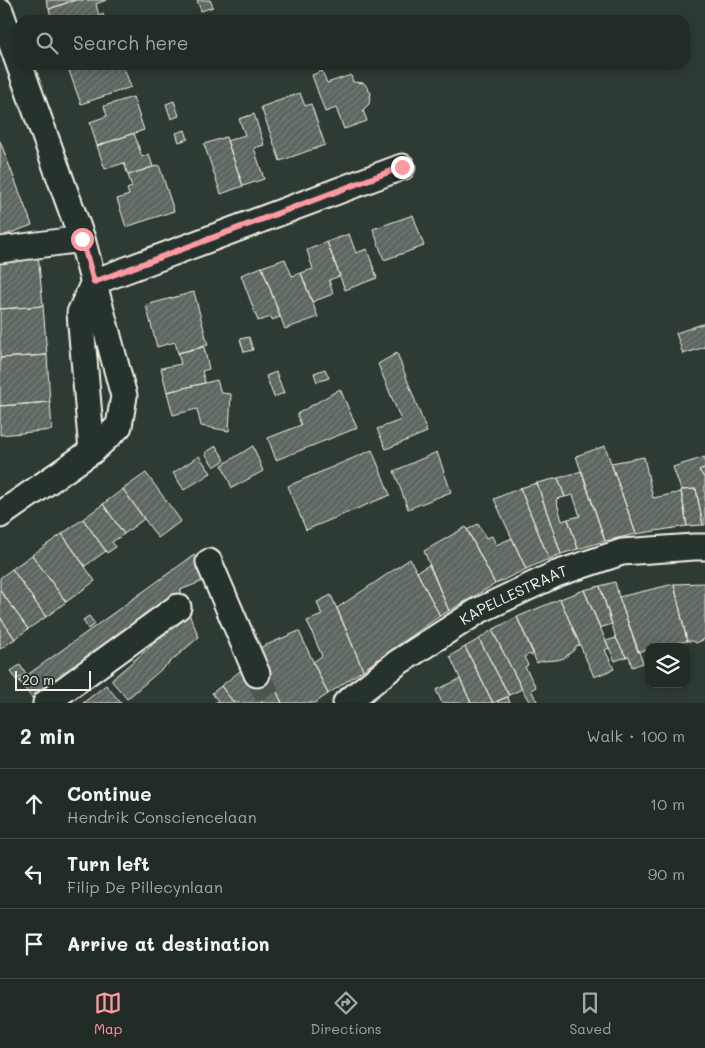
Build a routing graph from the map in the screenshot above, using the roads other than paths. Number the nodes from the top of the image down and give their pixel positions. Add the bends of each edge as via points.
1 (0, 11) edge
2 (15, 53) edge
3 (21, 70) edge
4 (402, 167) dead end
5 (82, 239) junction
6 (0, 250) edge
7 (94, 282) junction
8 (92, 450) junction
9 (0, 515) edge
10 (705, 547) edge
11 (209, 562) dead end
12 (178, 607) dead end
13 (257, 674) tunnel mouth
14 (46, 703) edge
15 (346, 703) edge

1 - 2 street
3 - 5 street
4 - 7 street
5 - 6 street
5 - 7 street
7 - 8 street via 80,313
7 - 8 street via 124,396 118,426
8 - 9 street
10 - 15 street, KAPELLESTRAAT via 622,552 556,574 478,611 397,663
11 - 13 street
12 - 14 street

